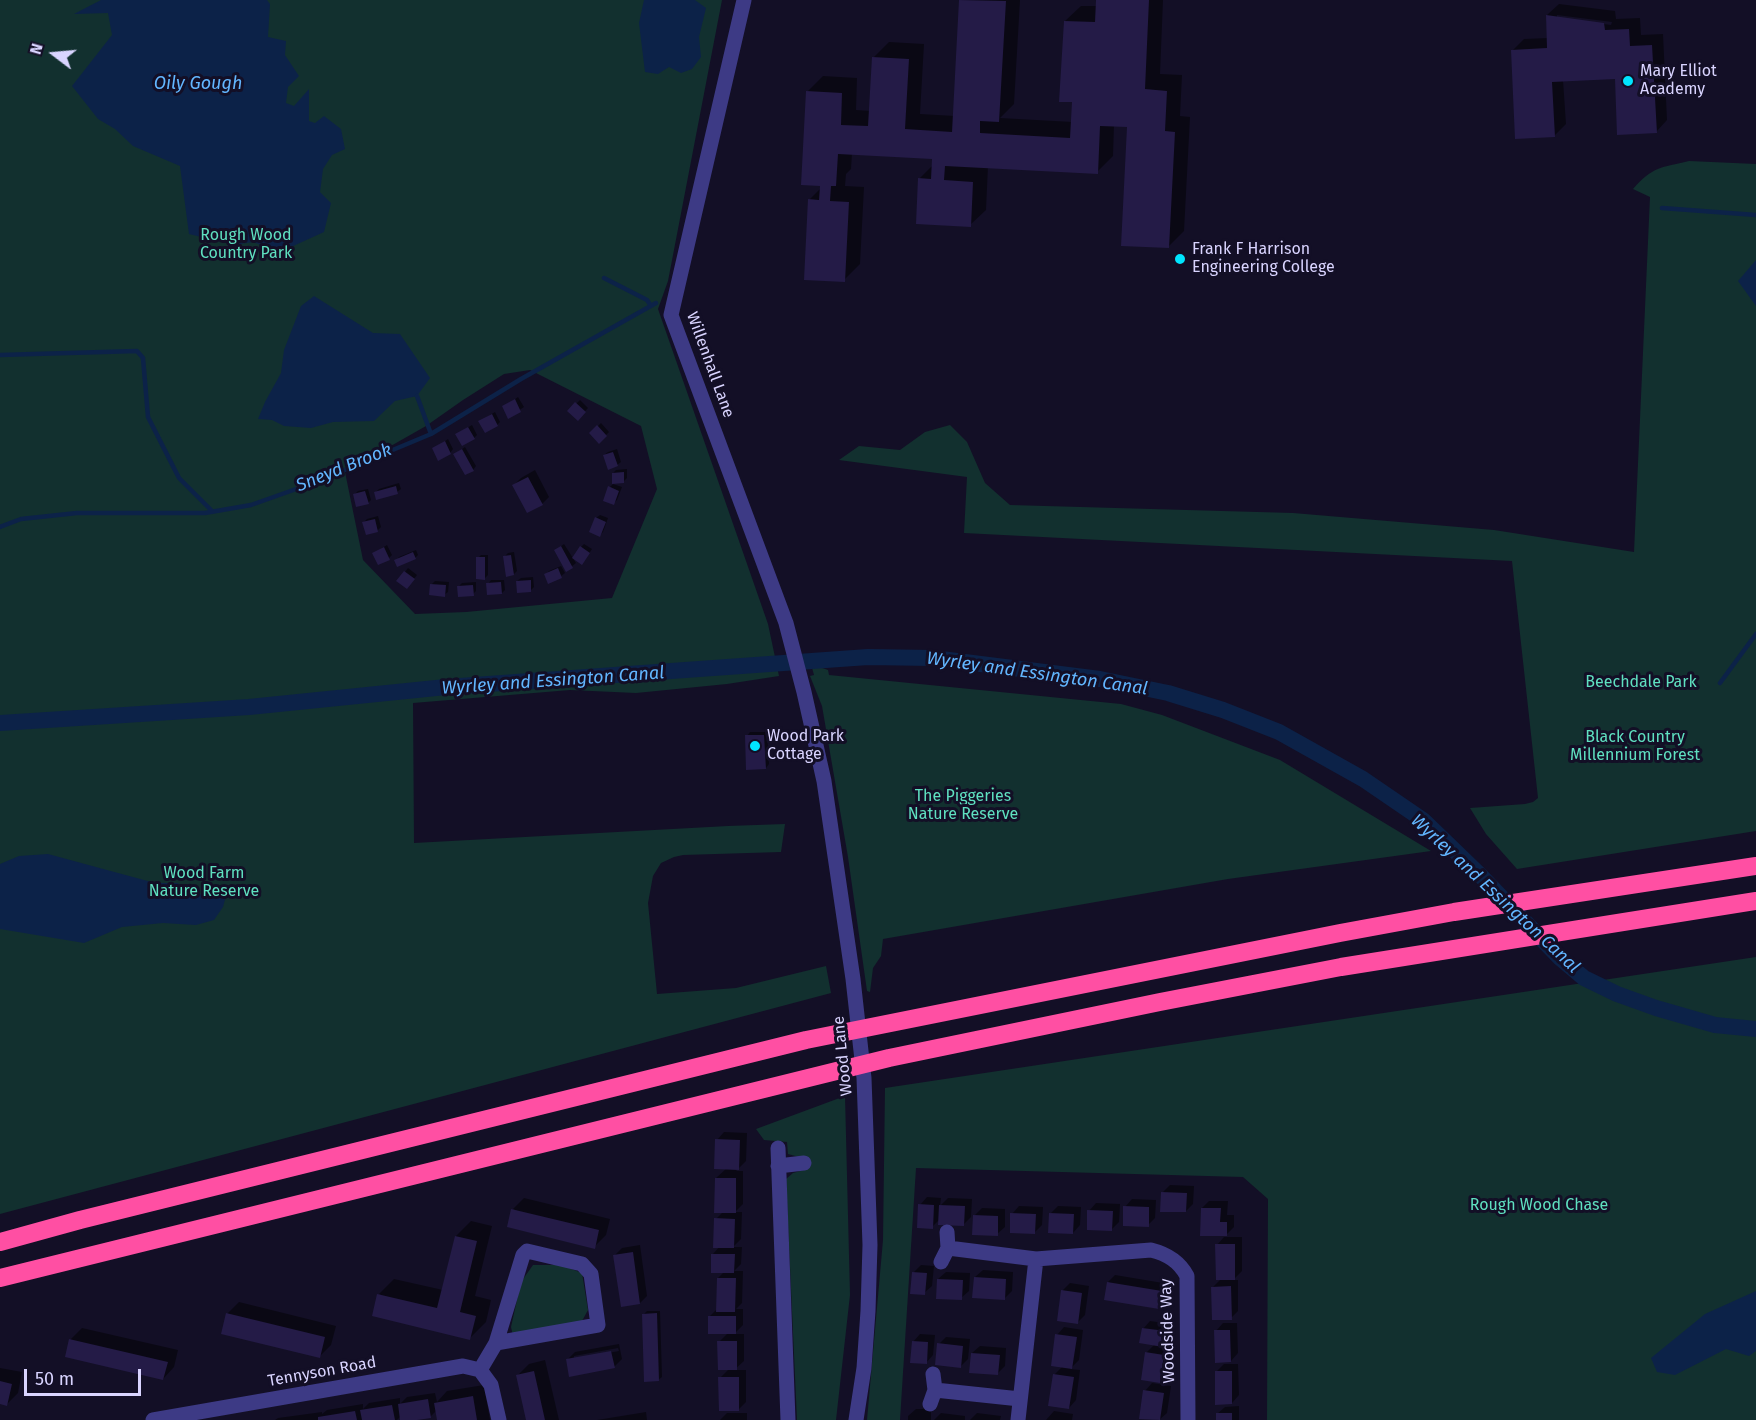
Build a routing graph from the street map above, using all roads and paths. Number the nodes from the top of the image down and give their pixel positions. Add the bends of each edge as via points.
1 (744, 0) edge
2 (804, 692) joint
3 (1756, 866) edge
4 (1756, 902) edge
5 (778, 1148) dead end
6 (804, 1163) dead end
7 (778, 1166) junction
8 (947, 1232) dead end
9 (0, 1242) edge
10 (1036, 1259) junction
11 (0, 1278) edge
12 (496, 1343) junction
13 (480, 1370) junction
14 (933, 1389) dead end
15 (1020, 1399) junction
16 (153, 1420) edge
17 (499, 1420) edge
18 (788, 1420) edge
19 (856, 1420) edge
20 (1017, 1420) edge
21 (1188, 1420) edge

1 - 2 street, Willenhall Lane via 671,315 769,579
2 - 19 street, Wood Lane via 824,781 864,1078 870,1245 864,1368
3 - 9 highway via 1454,912 806,1040
4 - 11 highway via 1341,967 889,1058
5 - 7 street
6 - 7 street
7 - 18 street
8 - 10 street, Woodside Way via 944,1255
10 - 15 street
10 - 21 street, Woodside Way via 1151,1250 1177,1262 1187,1276
12 - 12 street via 527,1251 582,1264 591,1274 598,1325
12 - 13 street
13 - 16 street, Tennyson Road via 463,1366
13 - 17 street via 491,1385
14 - 15 street
15 - 20 street

